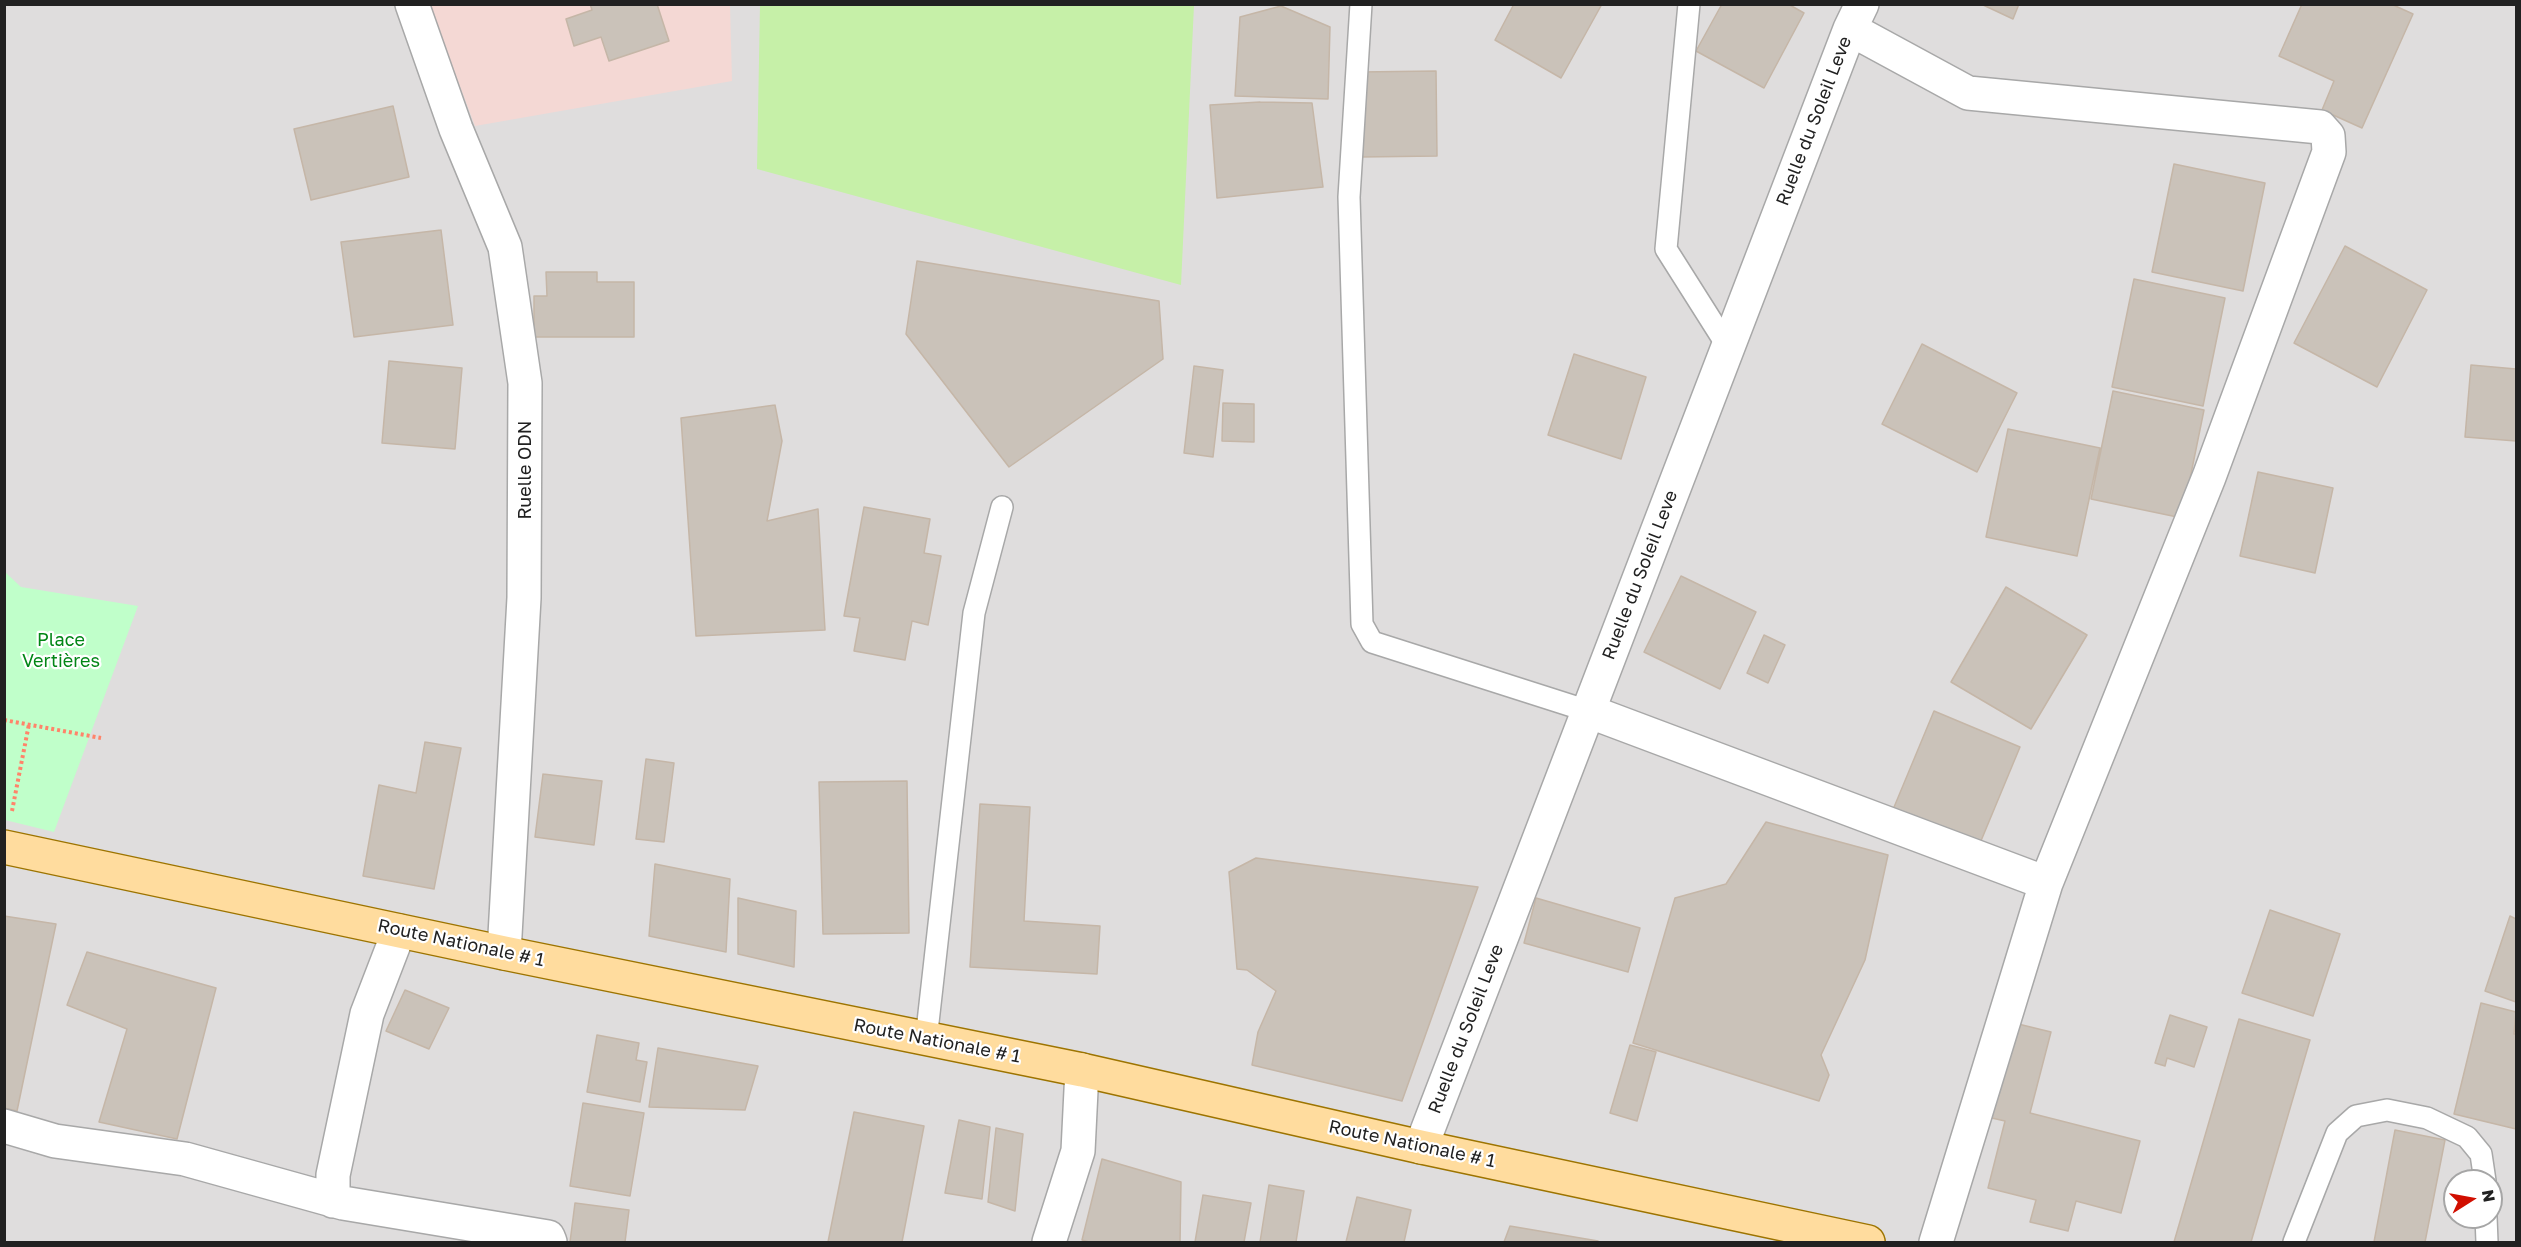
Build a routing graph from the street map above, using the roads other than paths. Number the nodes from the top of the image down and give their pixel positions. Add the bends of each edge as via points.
1 (412, 4) edge
2 (1361, 4) edge
3 (1689, 4) edge
4 (1856, 17) edge
5 (1728, 347) junction
6 (1002, 507) dead end
7 (1588, 711) junction
8 (5, 847) edge
9 (2046, 883) junction
10 (399, 931) junction
11 (504, 953) junction
12 (926, 1040) junction
13 (1082, 1070) junction
14 (4, 1126) edge
15 (1421, 1147) junction
16 (2483, 1169) edge
17 (333, 1201) junction
18 (1852, 1241) edge
19 (550, 1242) edge
20 (1049, 1242) edge
21 (1936, 1242) edge
22 (2294, 1242) edge

1 - 11 street, Ruelle ODN via 456,129 505,247 525,382 524,597
2 - 7 lane via 1349,197 1362,624 1372,642
3 - 5 lane via 1666,249
4 - 5 street, Ruelle du Soleil Leve
4 - 9 street via 1968,93 2320,127 2328,136 2329,152 2209,477
5 - 7 street, Ruelle du Soleil Leve
6 - 12 lane via 974,613
7 - 9 street
7 - 15 street, Ruelle du Soleil Leve
8 - 10 main road, Route Nationale # 1
9 - 21 street
10 - 11 main road, Route Nationale # 1
10 - 17 street via 367,1014 333,1174
11 - 12 main road, Route Nationale # 1
12 - 13 main road, Route Nationale # 1
13 - 15 main road, Route Nationale # 1
13 - 20 street via 1078,1150
14 - 17 street via 55,1141 185,1159
15 - 18 main road, Route Nationale # 1
16 - 22 lane via 2481,1154 2467,1137 2427,1118 2387,1110 2356,1116 2337,1133
17 - 19 street via 548,1237

